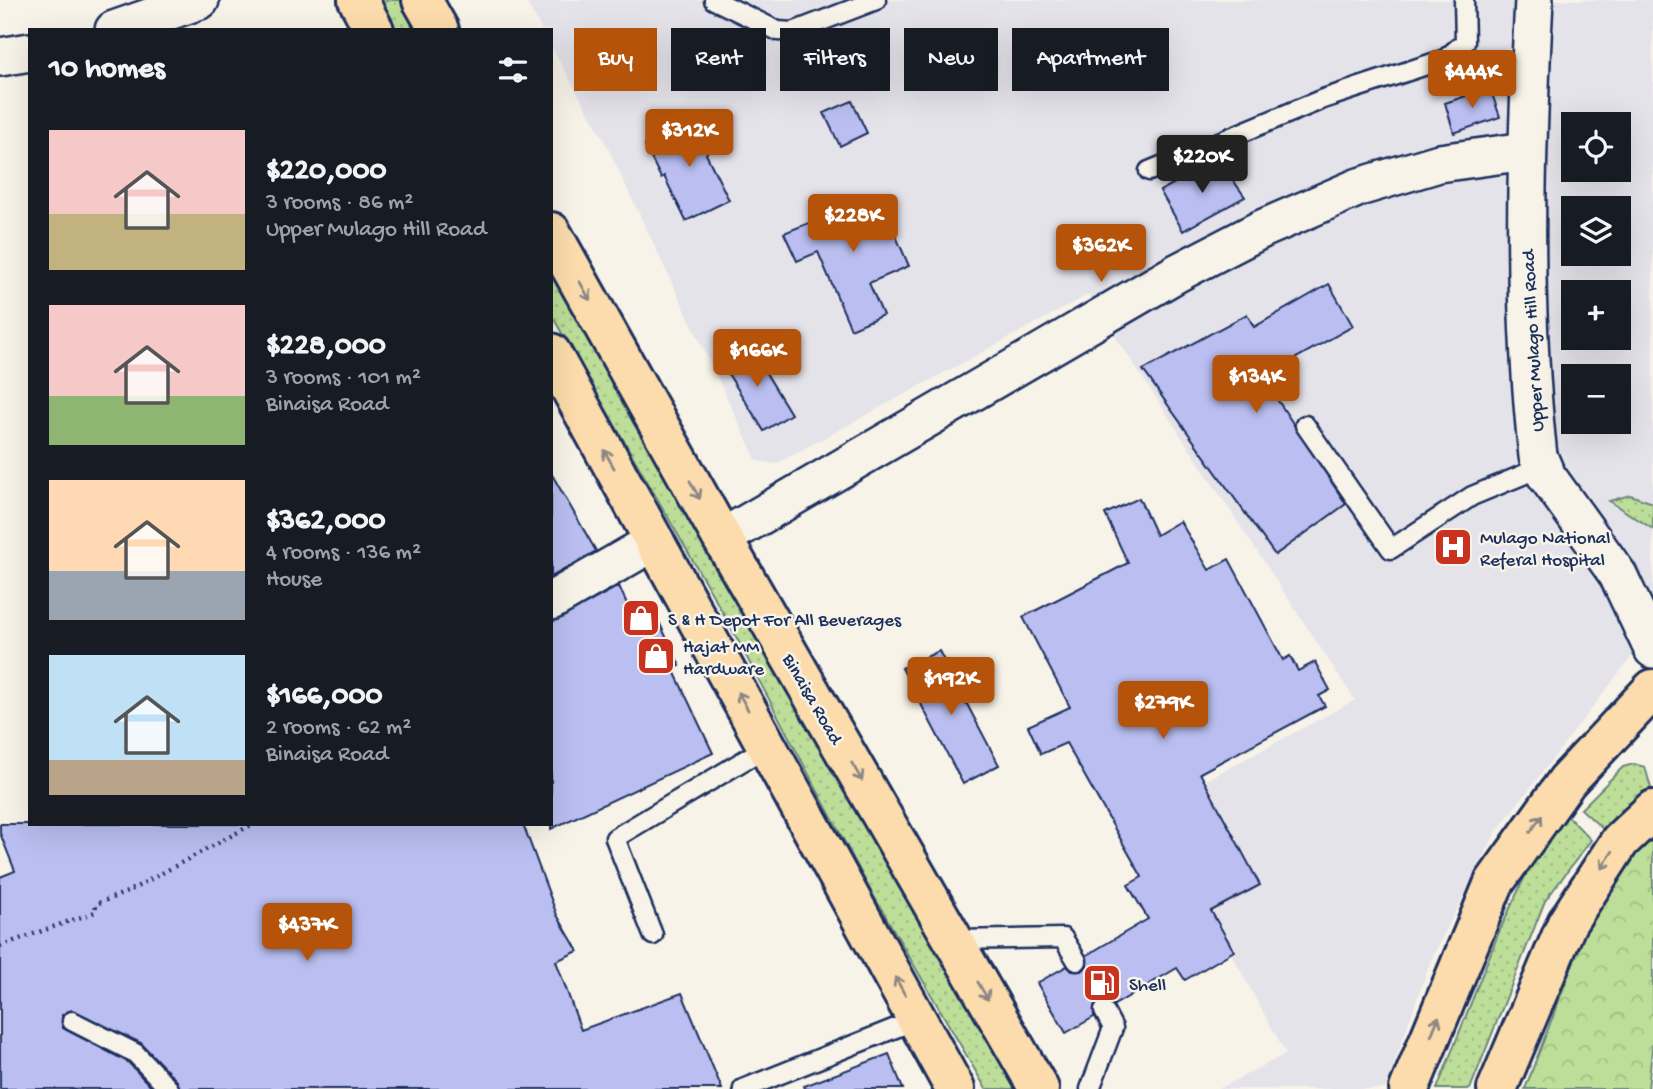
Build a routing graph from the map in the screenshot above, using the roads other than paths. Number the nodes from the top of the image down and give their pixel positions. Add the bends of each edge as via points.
1 (200, 0) edge
2 (358, 0) edge
3 (422, 0) edge
4 (713, 0) edge
5 (876, 0) edge
6 (1464, 0) edge
7 (1534, 0) edge
8 (120, 28) edge
9 (373, 28) edge
10 (438, 28) edge
11 (28, 52) edge
12 (0, 57) edge
13 (1526, 151) junction
14 (1149, 171) dead end
15 (553, 236) edge
16 (553, 359) edge
17 (1304, 425) dead end
18 (1542, 467) junction
19 (722, 538) junction
20 (655, 541) junction
21 (1636, 583) edge
22 (553, 600) edge
23 (1653, 649) edge
24 (1653, 689) edge
25 (768, 746) junction
26 (1653, 810) edge
27 (653, 935) dead end
28 (953, 940) junction
29 (1077, 961) dead end
30 (1104, 1011) dead end
31 (918, 1019) junction
32 (72, 1021) dead end
33 (169, 1089) edge
34 (743, 1089) edge
35 (955, 1089) edge
36 (1040, 1089) edge
37 (1090, 1089) edge
38 (1409, 1089) edge
39 (1497, 1089) edge

1 - 8 street
2 - 9 main road
3 - 10 main road
4 - 5 lane via 778,31 793,32
6 - 14 lane via 1465,41 1445,59 1323,99
7 - 13 street, Upper Mulago Hill Road
11 - 12 street
13 - 18 street, Upper Mulago Hill Road via 1526,298
13 - 19 street via 1438,163 1359,187 1262,229 1177,273
15 -> 19 main road, Binaisa Road
20 -> 16 main road
17 - 18 lane via 1391,549 1472,496
18 - 21 street, Upper Mulago Hill Road
19 -> 28 main road, Binaisa Road
20 - 22 street
25 -> 20 main road
21 - 23 street, Upper Mulago Hill Road
38 -> 24 main road via 1494,883 1567,781
25 - 27 lane via 615,838
31 -> 25 main road
26 -> 39 main road via 1620,841 1567,923
28 - 29 lane via 1063,938
28 -> 36 main road, Binaisa Road
30 - 37 lane via 1113,1028
31 - 34 lane
31 - 35 main road
32 - 33 lane via 135,1053

